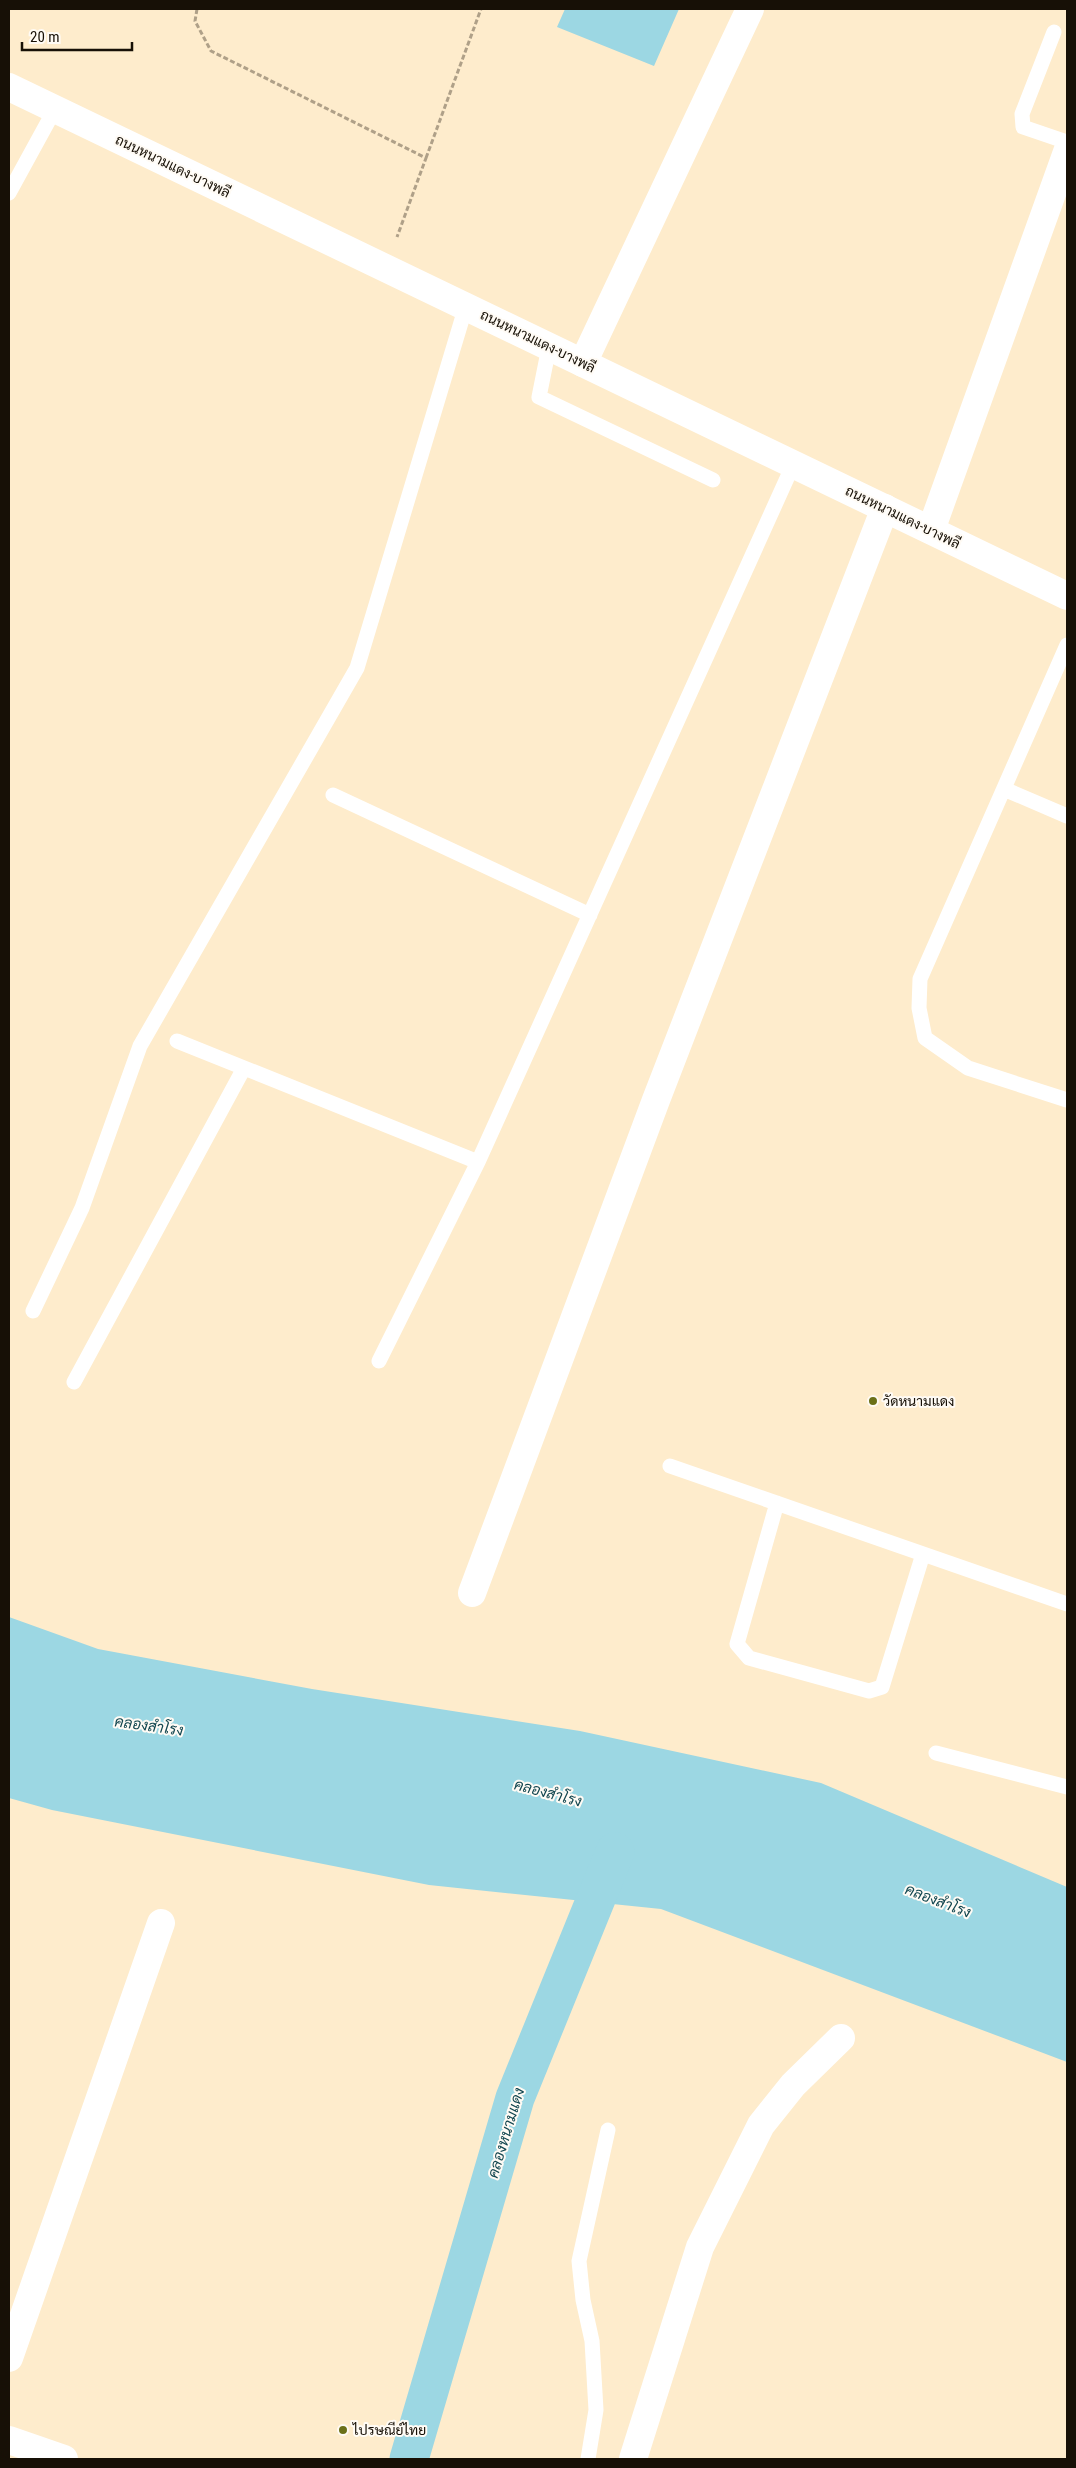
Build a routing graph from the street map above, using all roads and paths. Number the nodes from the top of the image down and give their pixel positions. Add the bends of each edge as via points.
1 (197, 9) edge
2 (481, 9) edge
3 (750, 9) edge
4 (1054, 32) dead end
5 (9, 86) edge
6 (55, 109) junction
7 (1067, 142) edge
8 (1067, 152) edge
9 (426, 158) junction
10 (9, 193) edge
11 (385, 268) junction
12 (466, 306) junction
13 (550, 347) junction
14 (583, 363) junction
15 (793, 464) junction
16 (713, 480) dead end
17 (885, 508) junction
18 (931, 530) junction
19 (1067, 596) edge
20 (1067, 645) edge
21 (1004, 788) junction
22 (333, 795) dead end
23 (1067, 816) edge
24 (590, 915) junction
25 (177, 1041) dead end
26 (244, 1068) junction
27 (1067, 1100) edge
28 (478, 1162) junction
29 (33, 1311) dead end
30 (379, 1360) dead end
31 (74, 1382) dead end
32 (670, 1466) dead end
33 (777, 1503) junction
34 (924, 1554) junction
35 (472, 1593) dead end
36 (1067, 1604) edge
37 (936, 1753) dead end
38 (1067, 1788) edge
39 (161, 1924) dead end
40 (841, 2038) dead end
41 (608, 2130) dead end
42 (9, 2358) edge
43 (9, 2440) edge
44 (64, 2459) edge
45 (588, 2459) edge
46 (632, 2459) edge

1 - 9 path via 195,21 211,51
2 - 9 path
3 - 14 street
4 - 7 lane via 1022,114 1023,127
5 - 6 street, ถนนหนามแดง-บางพลี
6 - 10 lane
6 - 11 street, ถนนหนามแดง-บางพลี
8 - 18 street
9 - 11 path
11 - 12 street, ถนนหนามแดง-บางพลี
12 - 13 street, ถนนหนามแดง-บางพลี
12 - 29 lane via 357,668 140,1046 82,1208
13 - 14 street, ถนนหนามแดง-บางพลี
13 - 16 lane via 539,397
14 - 15 street, ถนนหนามแดง-บางพลี
15 - 17 street, ถนนหนามแดง-บางพลี
15 - 24 lane
17 - 18 street, ถนนหนามแดง-บางพลี
17 - 35 street via 656,1100
18 - 19 street, ถนนหนามแดง-บางพลี
20 - 21 lane
21 - 23 lane
21 - 27 lane via 920,979 919,1008 925,1038 968,1068
22 - 24 lane
24 - 28 lane
25 - 26 lane
26 - 28 lane
26 - 31 lane
28 - 30 lane
32 - 33 lane
33 - 34 lane
33 - 34 lane via 737,1644 749,1658 869,1691 882,1687
34 - 36 lane
37 - 38 lane
39 - 42 street
40 - 46 street via 793,2085 761,2125 700,2247
41 - 45 lane via 579,2262 592,2341 596,2410
43 - 44 street

